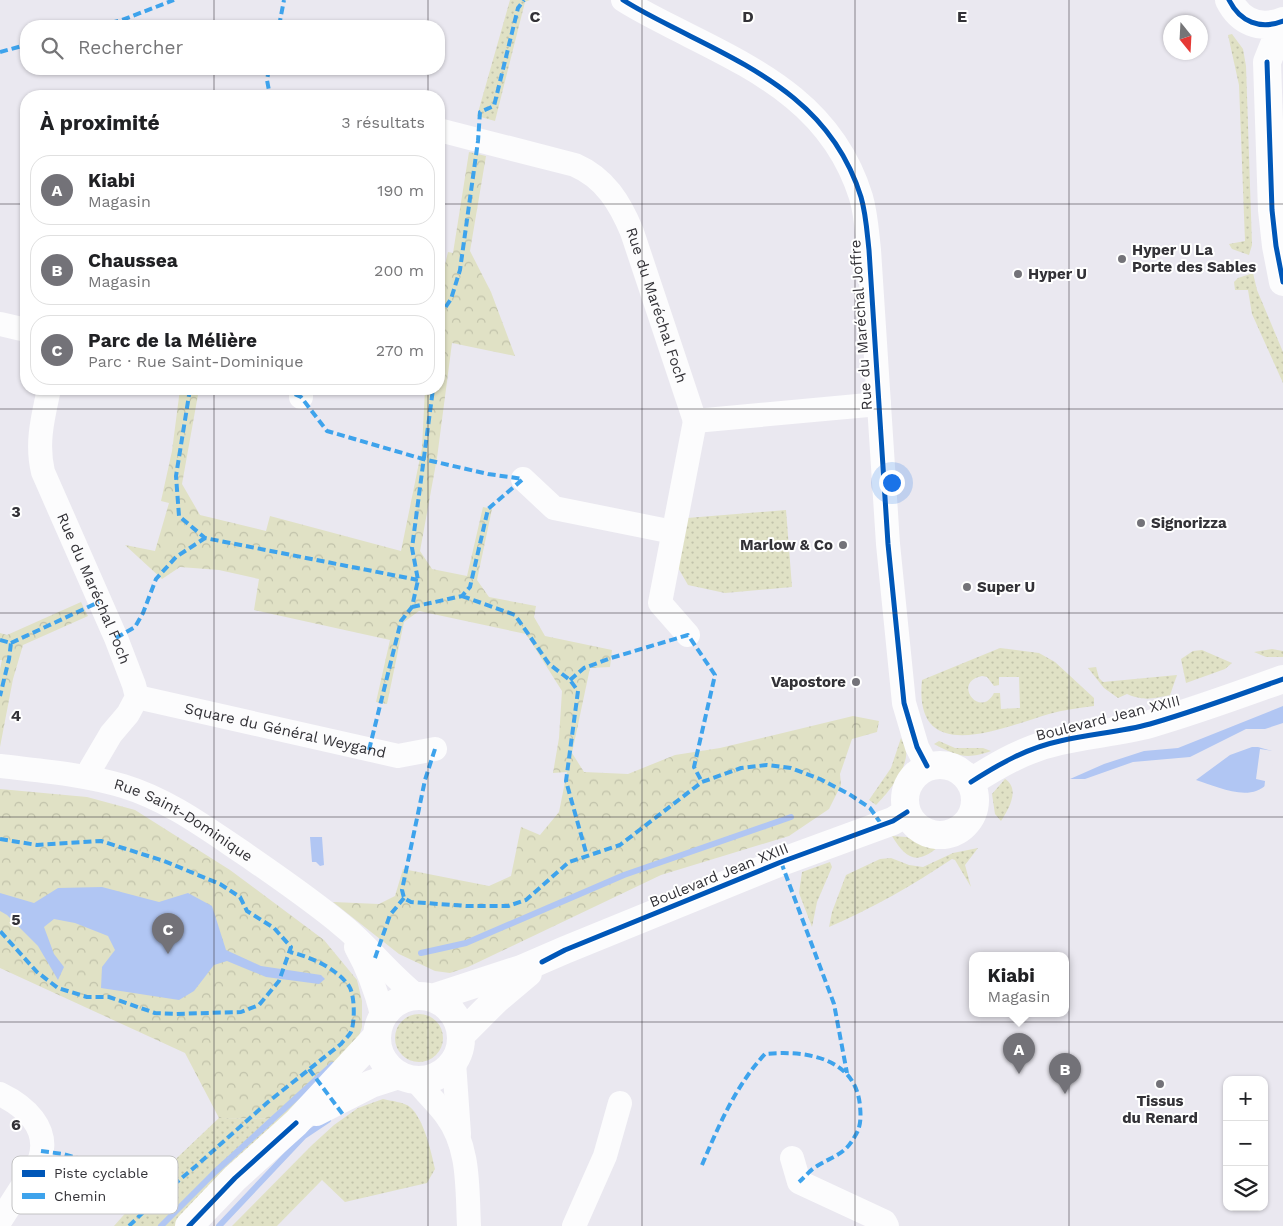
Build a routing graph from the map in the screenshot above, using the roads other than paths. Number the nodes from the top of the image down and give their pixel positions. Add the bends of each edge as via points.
1 (623, 0) edge
2 (1235, 8) edge
3 (1283, 21) edge
4 (1283, 27) edge
5 (1267, 62) junction
6 (445, 132) edge
7 (1283, 282) edge
8 (0, 324) edge
9 (20, 329) edge
10 (48, 395) edge
11 (879, 404) junction
12 (695, 421) junction
13 (523, 480) dead end
14 (673, 532) junction
15 (688, 635) dead end
16 (1283, 678) edge
17 (137, 697) junction
18 (435, 749) dead end
19 (0, 766) edge
20 (927, 766) junction
21 (89, 777) junction
22 (971, 782) junction
23 (906, 812) junction
24 (344, 926) junction
25 (542, 962) junction
26 (424, 997) junction
27 (380, 1027) junction
28 (462, 1035) junction
29 (454, 1062) junction
30 (407, 1077) junction
31 (0, 1094) edge
32 (620, 1102) dead end
33 (296, 1123) junction
34 (459, 1138) junction
35 (40, 1156) edge
36 (792, 1158) dead end
37 (12, 1202) edge
38 (0, 1220) edge
39 (189, 1226) edge
40 (469, 1226) edge
41 (574, 1226) edge
42 (887, 1226) edge

1 - 11 street, Rue du Maréchal Joffre via 766,77 806,108 829,133 854,178 866,220
2 - 3 main road via 1248,22 1258,25
2 - 5 main road
4 - 5 main road
5 - 7 main road via 1272,210
6 - 12 street, Rue du Maréchal Foch via 575,165 588,171 610,191 632,232
8 - 9 street
10 - 17 street, Rue du Maréchal Foch via 39,448 43,472 116,638
11 - 12 street
11 - 20 street, Rue du Maréchal Joffre via 888,544 904,703 914,739
12 - 14 street
13 - 14 street via 554,508
14 - 15 street via 660,603
16 - 22 main road, Boulevard Jean XXIII via 1149,724 1040,747 1001,763
17 - 18 street, Square du Général Weygand via 398,756
17 - 21 street via 111,734
19 - 21 street, Rue Saint-Dominique
20 - 22 main road via 952,766
20 - 23 main road via 912,777 908,785
21 - 24 street, Rue Saint-Dominique via 130,789 188,815
22 - 23 main road via 975,808 959,830 942,835 924,832
23 - 25 main road, Boulevard Jean XXIII via 892,821 781,862
24 - 26 street, Rue Saint-Dominique via 404,986
24 - 27 street, Rue Saint-Dominique via 372,982
25 - 26 main road
25 - 28 main road via 496,1000
26 - 27 main road via 406,998 388,1009
26 - 28 main road via 449,1008 460,1025
27 - 30 main road via 378,1047 382,1058 389,1068
27 - 33 main road
28 - 29 main road via 459,1054
29 - 30 main road via 438,1076 427,1080
29 - 34 street
30 - 33 main road via 385,1078
30 - 34 street via 446,1115
31 - 35 street via 16,1102 36,1123 42,1140
32 - 41 street via 605,1156
33 - 39 main road via 242,1171
34 - 40 street via 465,1167
36 - 42 street via 800,1182 885,1222
37 - 38 street

